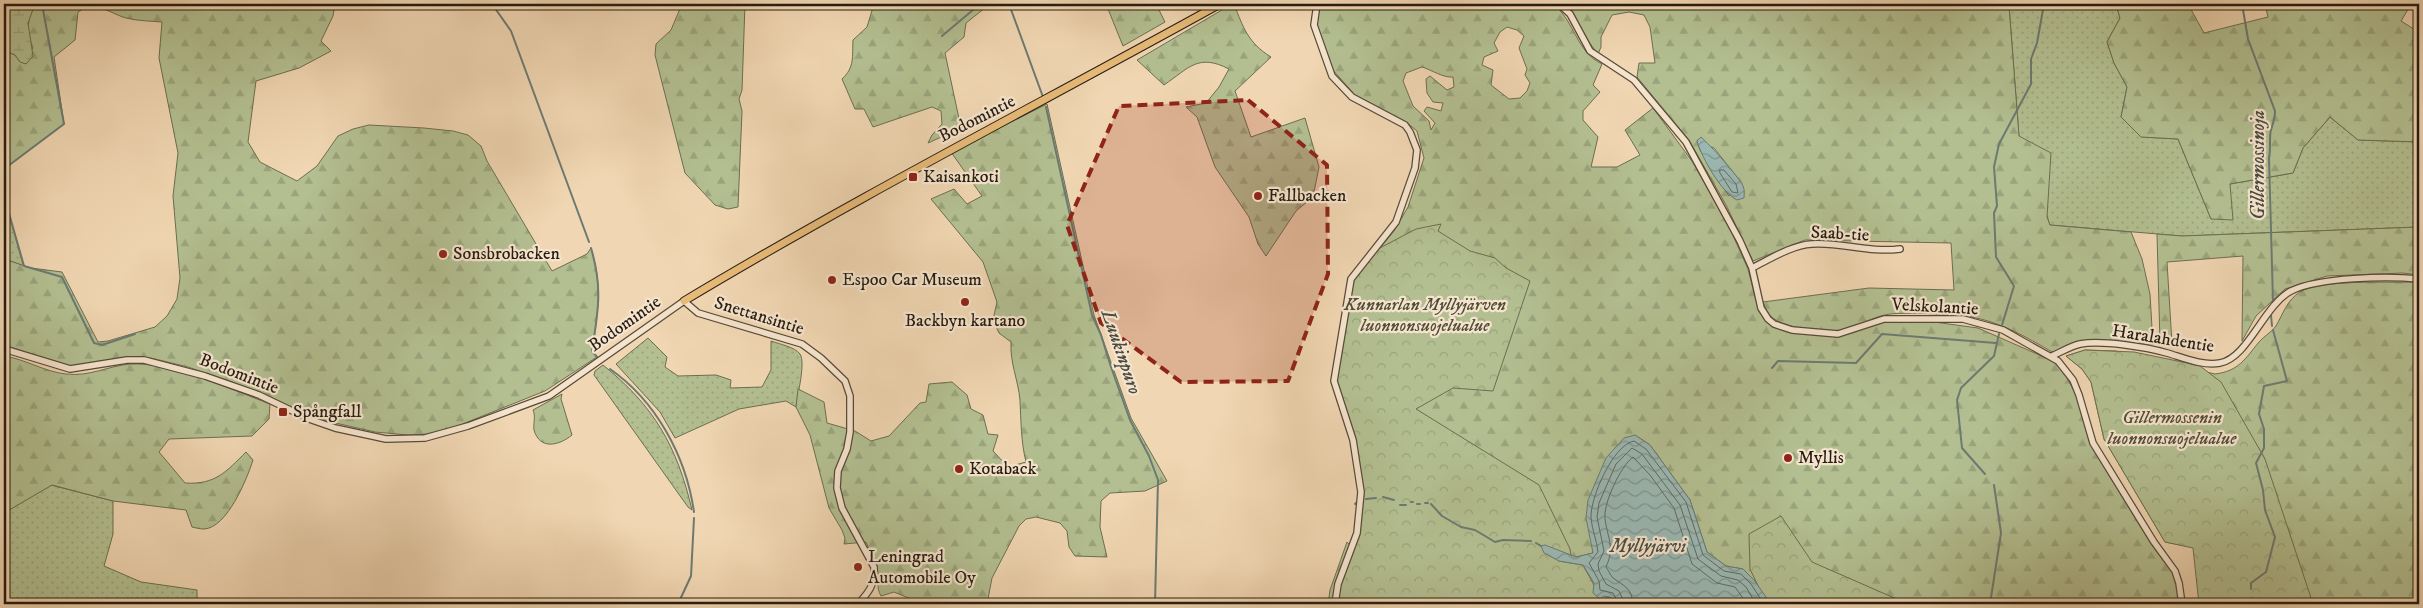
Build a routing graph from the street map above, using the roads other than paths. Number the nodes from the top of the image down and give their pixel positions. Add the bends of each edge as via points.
1 (1220, 4) edge
2 (1317, 4) edge
3 (1559, 4) edge
4 (1900, 249) dead end
5 (1752, 268) junction
6 (2419, 279) edge
7 (684, 301) junction
8 (4, 349) edge
9 (2052, 356) junction
10 (858, 604) edge
11 (1335, 604) edge
12 (2182, 604) edge

1 - 7 main road, Bodomintie via 944,153
2 - 11 street via 1314,25 1332,76 1352,97 1405,125 1417,150 1415,168 1396,222 1351,279 1334,381 1353,440 1360,477 1361,507 1357,534 1338,584
3 - 5 street, Velskolantie via 1570,14 1590,52 1634,80 1686,142
4 - 5 street, Saab-tie via 1885,251 1812,244
5 - 9 street, Velskolantie via 1764,314 1781,327 1838,334 1884,319 1963,320 2003,330
6 - 9 street, Haralahdentie via 2335,281 2290,292 2268,312 2240,350 2219,363 2191,360 2148,348 2097,344 2080,344
7 - 8 street, Bodomintie via 549,396 459,429 418,438 386,439 335,428 259,395 159,363 127,360 70,369
7 - 10 street, Snettansintie via 698,313 802,344 848,385 850,432 838,471 837,488 842,508 874,567 875,578 871,590
9 - 12 street, Velskolantie via 2080,395 2090,436 2098,451 2174,571 2180,583

